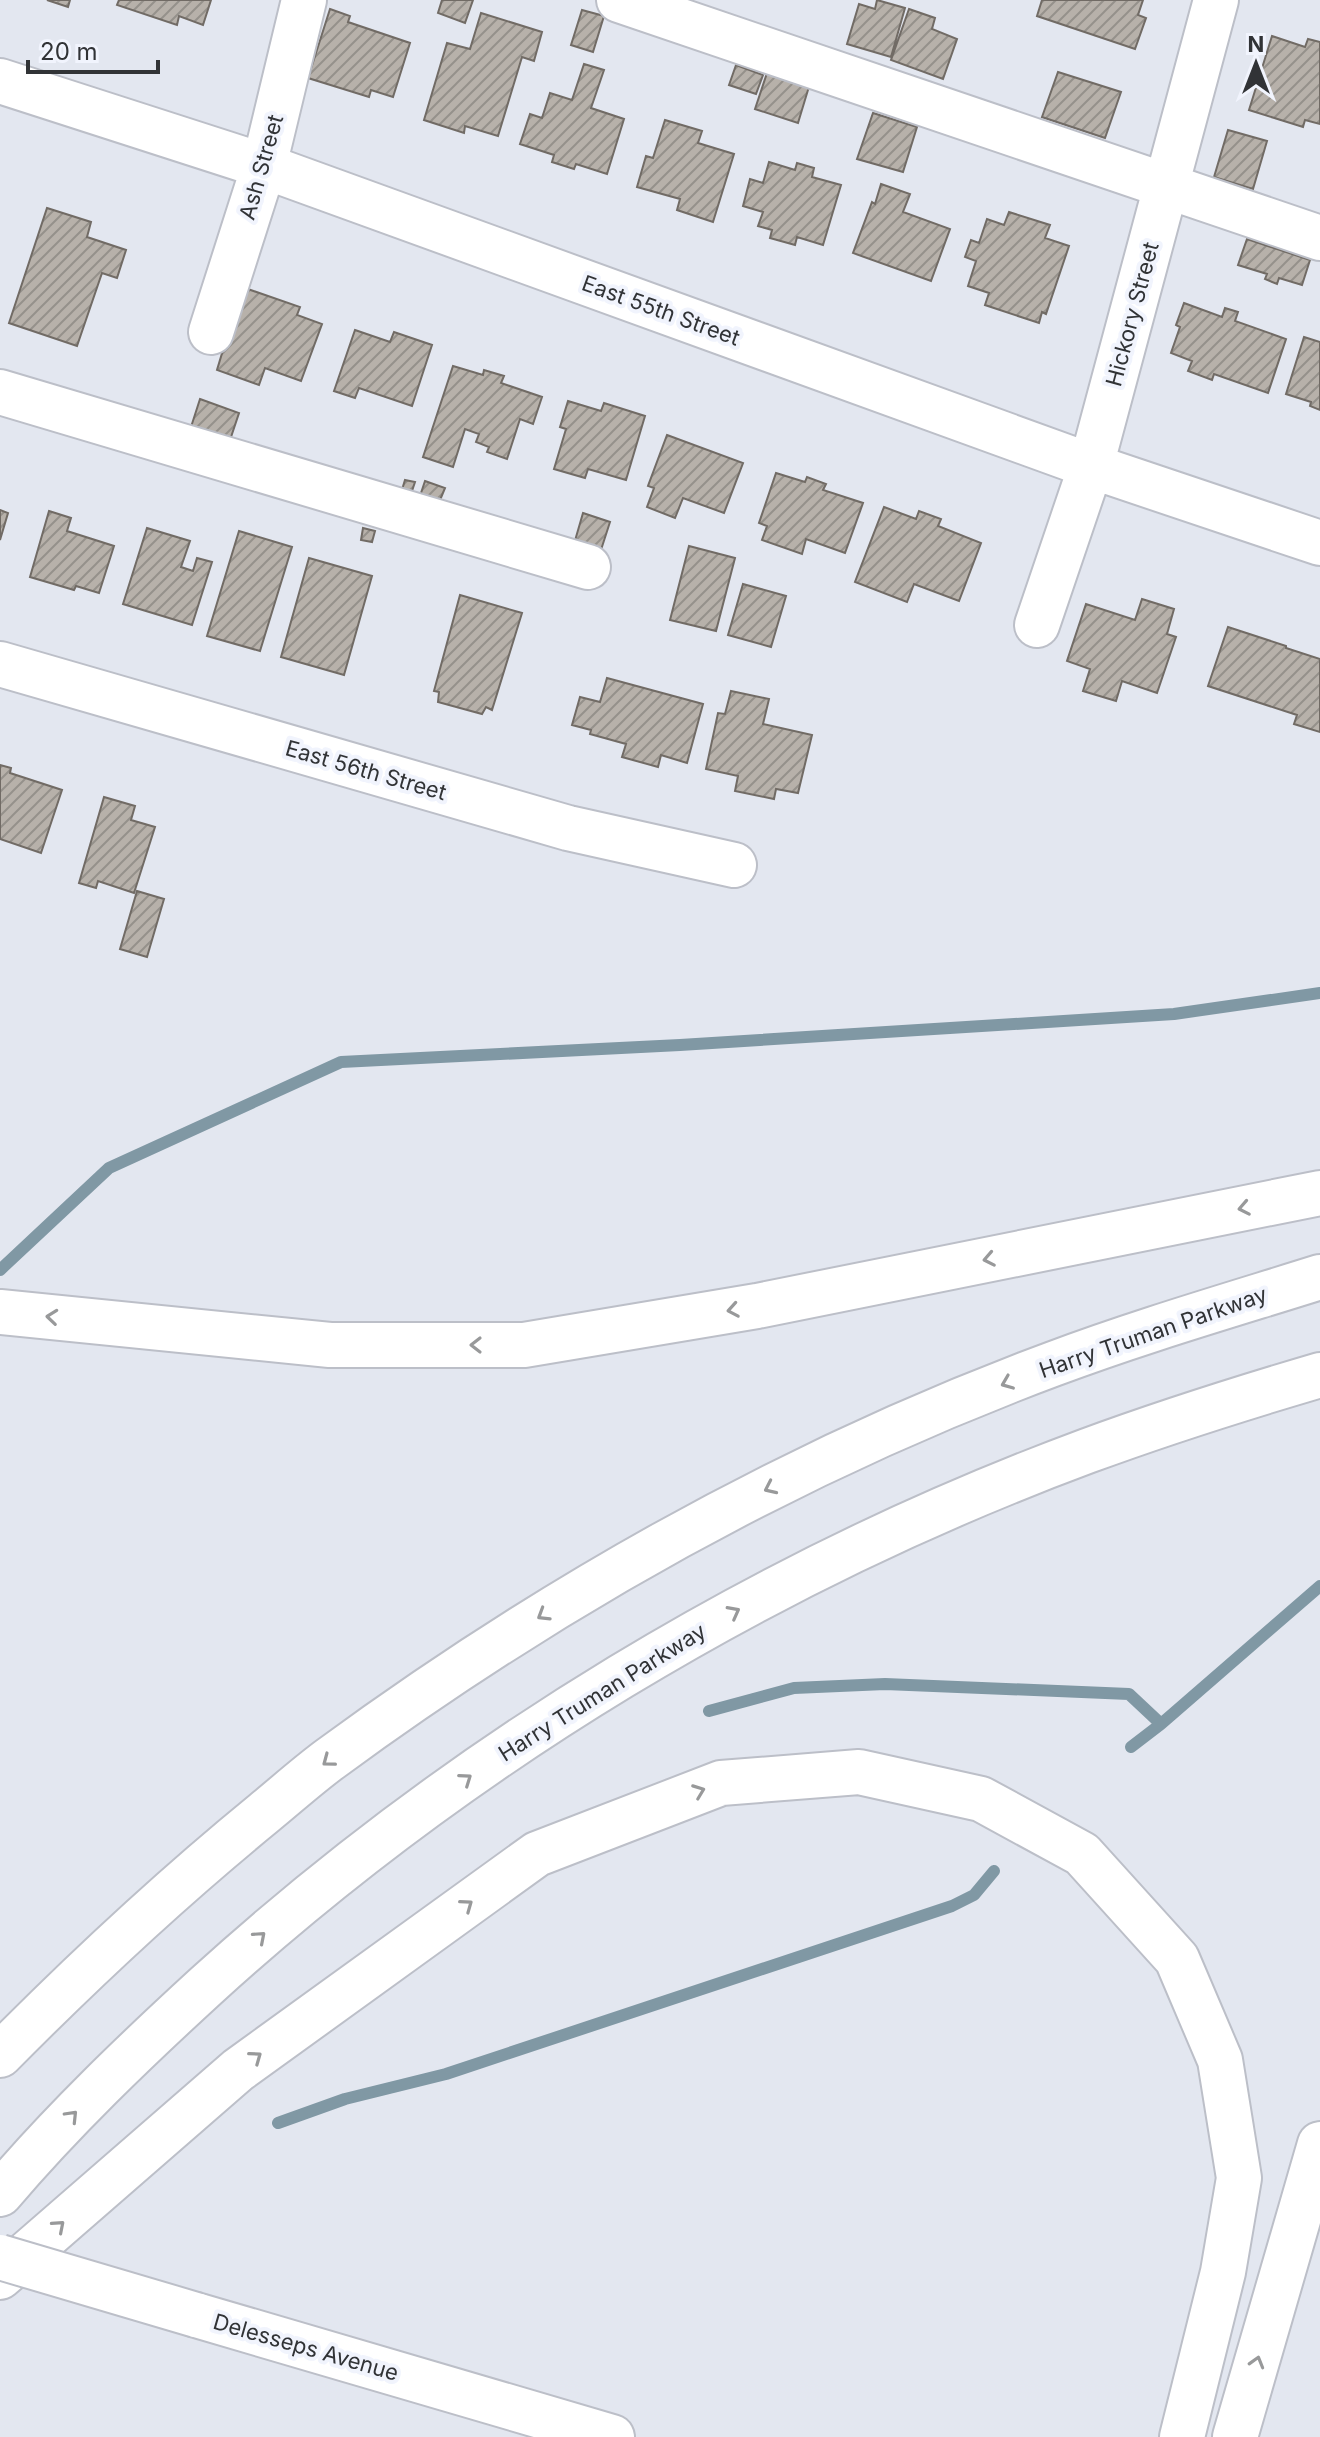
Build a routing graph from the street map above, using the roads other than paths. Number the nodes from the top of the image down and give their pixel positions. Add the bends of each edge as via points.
1 (304, 0) edge
2 (619, 0) edge
3 (1216, 0) edge
4 (0, 81) edge
5 (264, 166) junction
6 (1166, 187) junction
7 (1320, 238) edge
8 (211, 332) dead end
9 (0, 392) edge
10 (1091, 466) junction
11 (1320, 543) edge
12 (588, 567) dead end
13 (1037, 625) dead end
14 (0, 664) edge
15 (734, 865) dead end
16 (1320, 1193) edge
17 (1320, 1277) edge
18 (0, 1312) edge
19 (1320, 1375) edge
20 (0, 2055) edge
21 (1320, 2144) edge
22 (0, 2194) edge
23 (0, 2257) edge
24 (0, 2277) edge
25 (612, 2437) edge
26 (1182, 2437) edge
27 (1235, 2437) edge

1 - 5 main road, Ash Street
2 - 6 main road
3 - 6 main road, Hickory Street
4 - 5 main road, East 55th Street
5 - 8 main road, Ash Street
5 - 10 main road, East 55th Street
6 - 7 main road
6 - 10 main road, Hickory Street
9 - 12 main road
10 - 11 main road, East 55th Street
10 - 13 main road, Hickory Street
14 - 15 main road, East 56th Street via 568,828
16 -> 18 main road via 757,1306 524,1345 330,1345
17 -> 20 main road, Harry Truman Parkway via 1053,1364 914,1421 749,1498 604,1576 328,1760 198,1867
22 -> 19 main road, Harry Truman Parkway via 142,2044 259,1938 385,1835 517,1742 652,1657 791,1581 938,1512 1086,1451
27 -> 21 main road
23 - 25 main road, Delesseps Avenue, bridge
24 -> 26 main road via 238,2070 537,1854 721,1783 859,1772 981,1799 1082,1854 1177,1959 1220,2060 1239,2178 1223,2272

